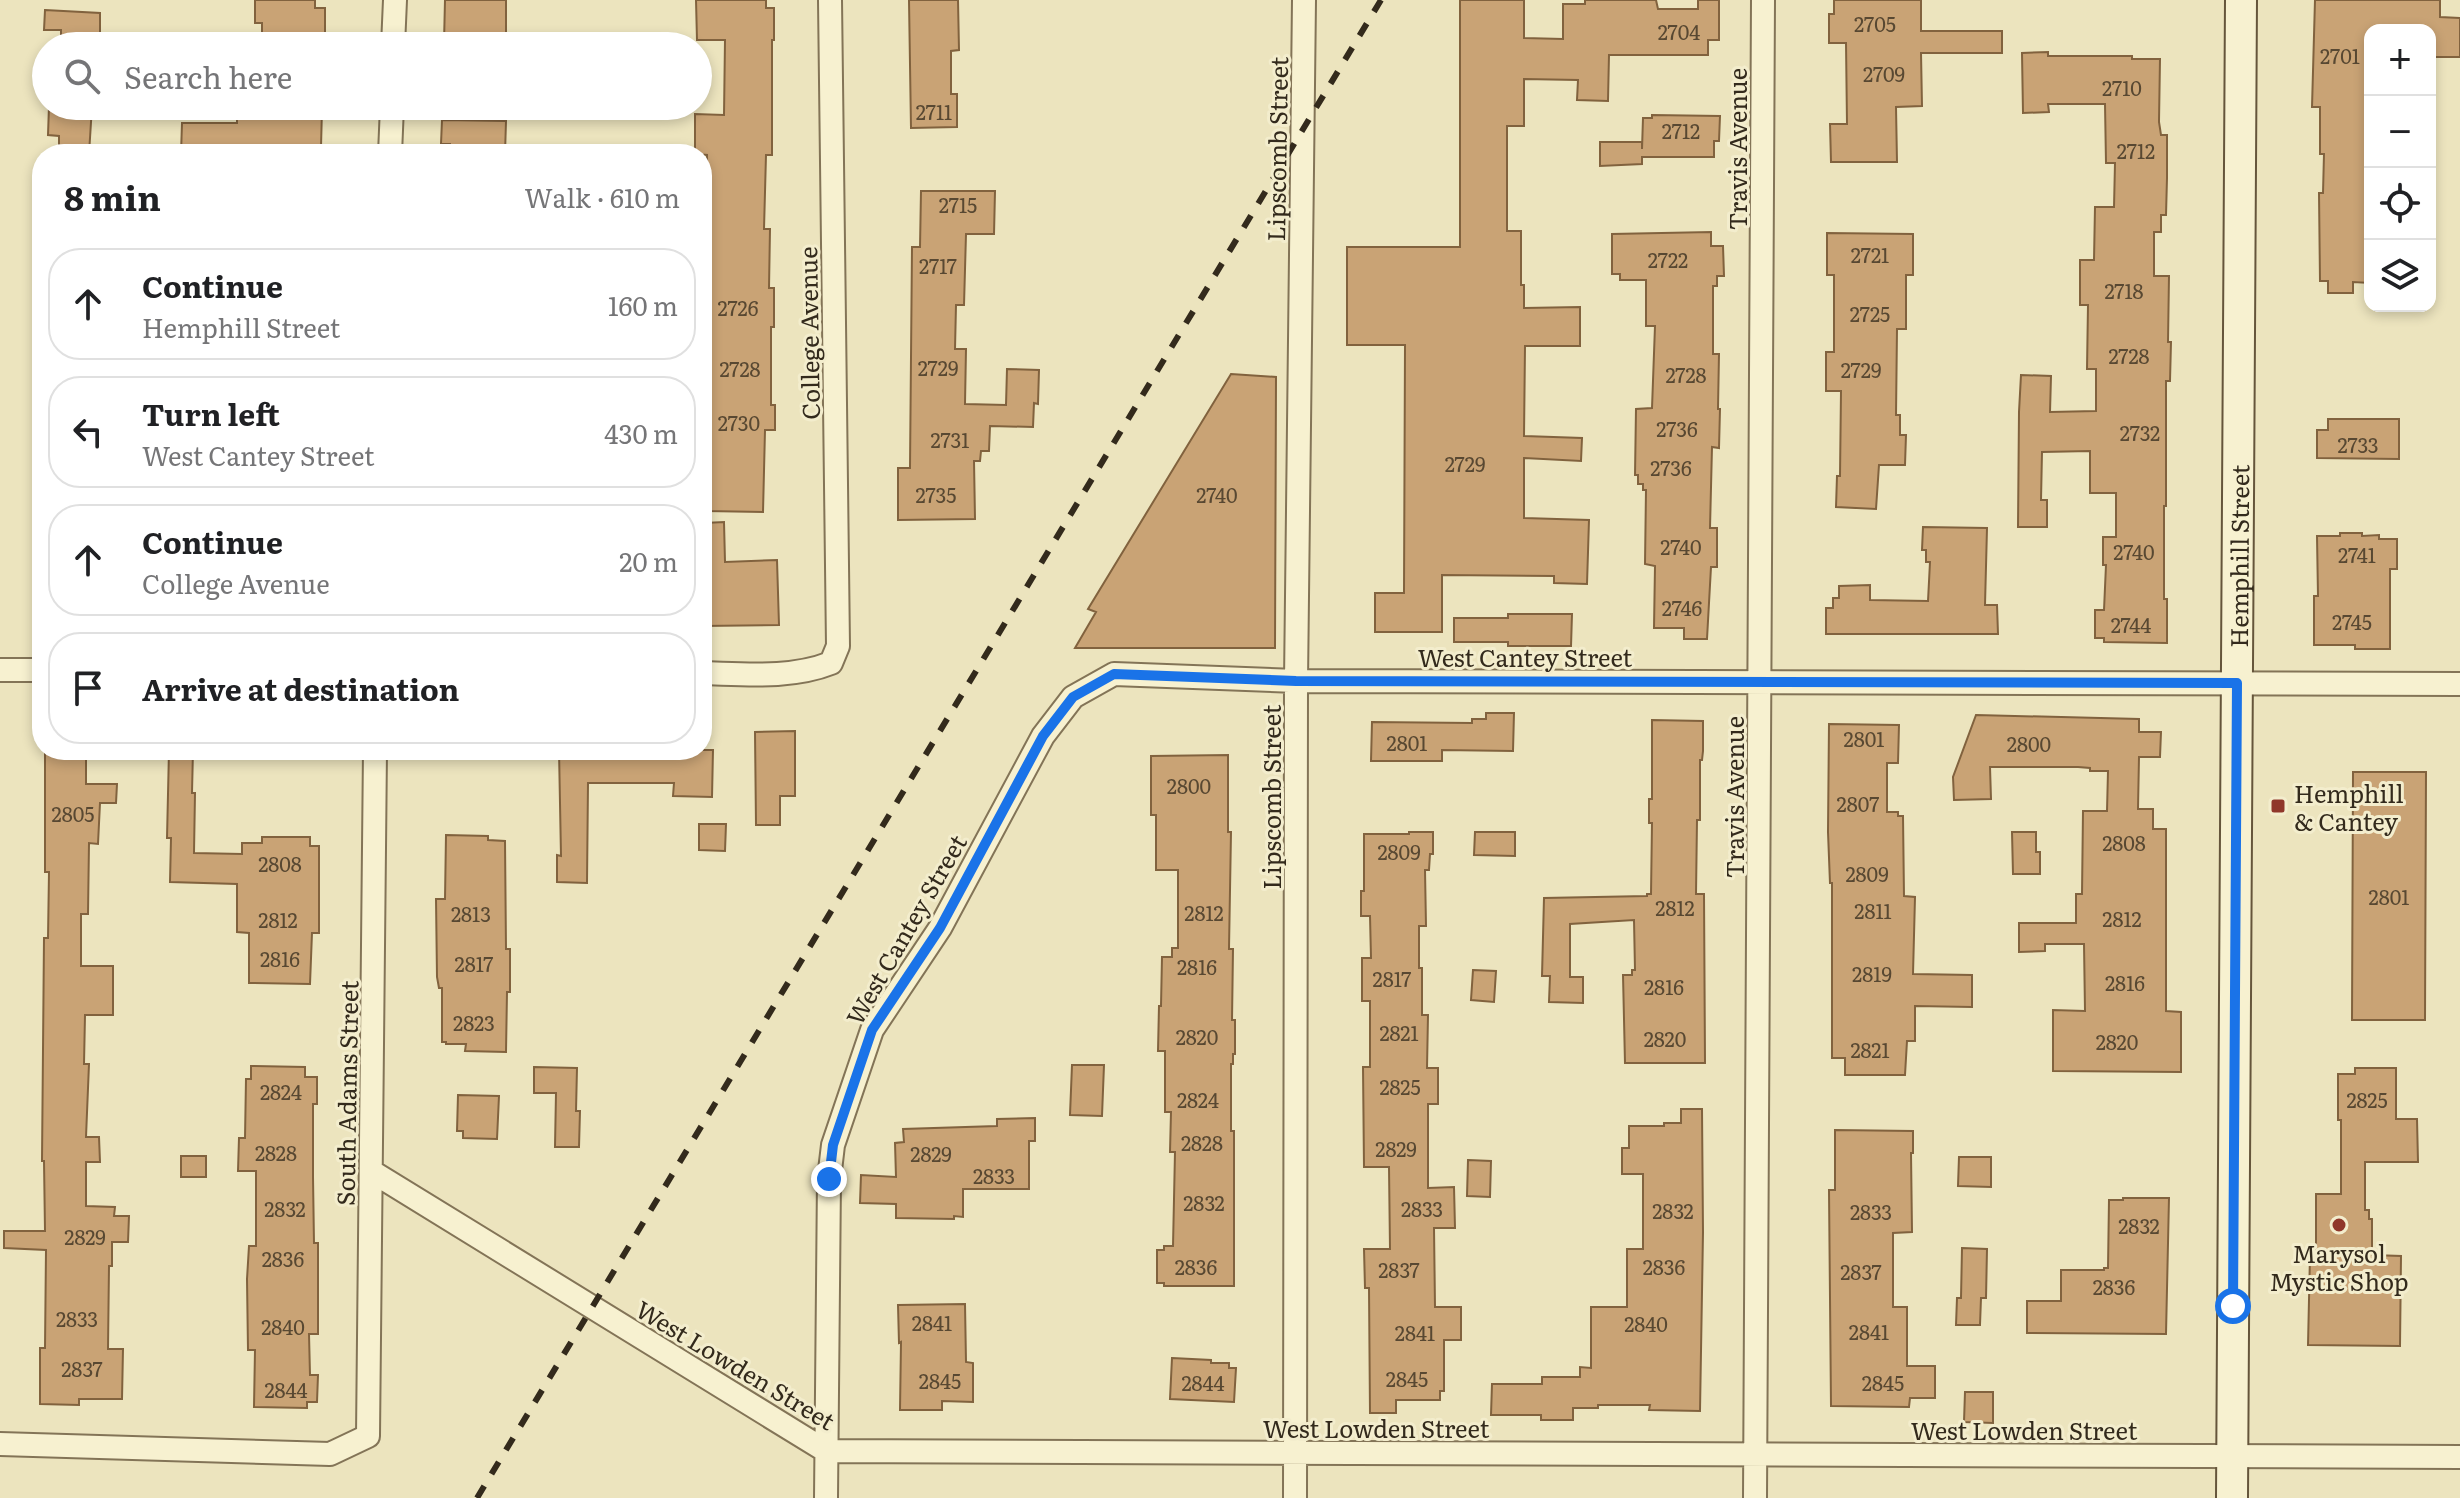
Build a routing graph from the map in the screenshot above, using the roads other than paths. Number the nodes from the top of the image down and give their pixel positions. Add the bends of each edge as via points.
1 (395, 0) edge
2 (830, 0) edge
3 (1304, 0) edge
4 (1763, 0) edge
5 (2241, 0) edge
6 (394, 32) edge
7 (391, 120) edge
8 (390, 144) edge
9 (0, 670) edge
10 (32, 670) edge
11 (712, 673) edge
12 (1296, 681) junction
13 (1759, 682) junction
14 (2237, 683) junction
15 (2460, 684) edge
16 (375, 760) edge
17 (371, 1171) junction
18 (0, 1444) edge
19 (826, 1451) junction
20 (1296, 1452) junction
21 (1755, 1454) junction
22 (2232, 1456) junction
23 (2460, 1457) edge
24 (826, 1498) edge
25 (1295, 1498) edge
26 (1755, 1498) edge
27 (2232, 1498) edge

1 - 6 street
2 - 11 street, College Avenue via 838,646 831,663 814,670
3 - 12 street, Lipscomb Street
4 - 13 street, Travis Avenue
5 - 14 main road, Hemphill Street
7 - 8 street
9 - 10 street
12 - 13 street, West Cantey Street
12 - 19 street, West Cantey Street via 1114,674 1073,697 1043,736 940,928 872,1030 833,1145
12 - 20 street, Lipscomb Street
13 - 14 street, West Cantey Street
13 - 21 street, Travis Avenue
14 - 15 street, West Cantey Street
14 - 22 main road, Hemphill Street
16 - 17 street, South Adams Street
17 - 18 street, South Adams Street via 368,1436 330,1454
17 - 19 street, West Lowden Street
19 - 20 street, West Lowden Street
19 - 24 street
20 - 21 street, West Lowden Street
20 - 25 street, Lipscomb Street
21 - 22 street, West Lowden Street
21 - 26 street, Travis Avenue
22 - 23 street, West Lowden Street
22 - 27 main road, Hemphill Street

